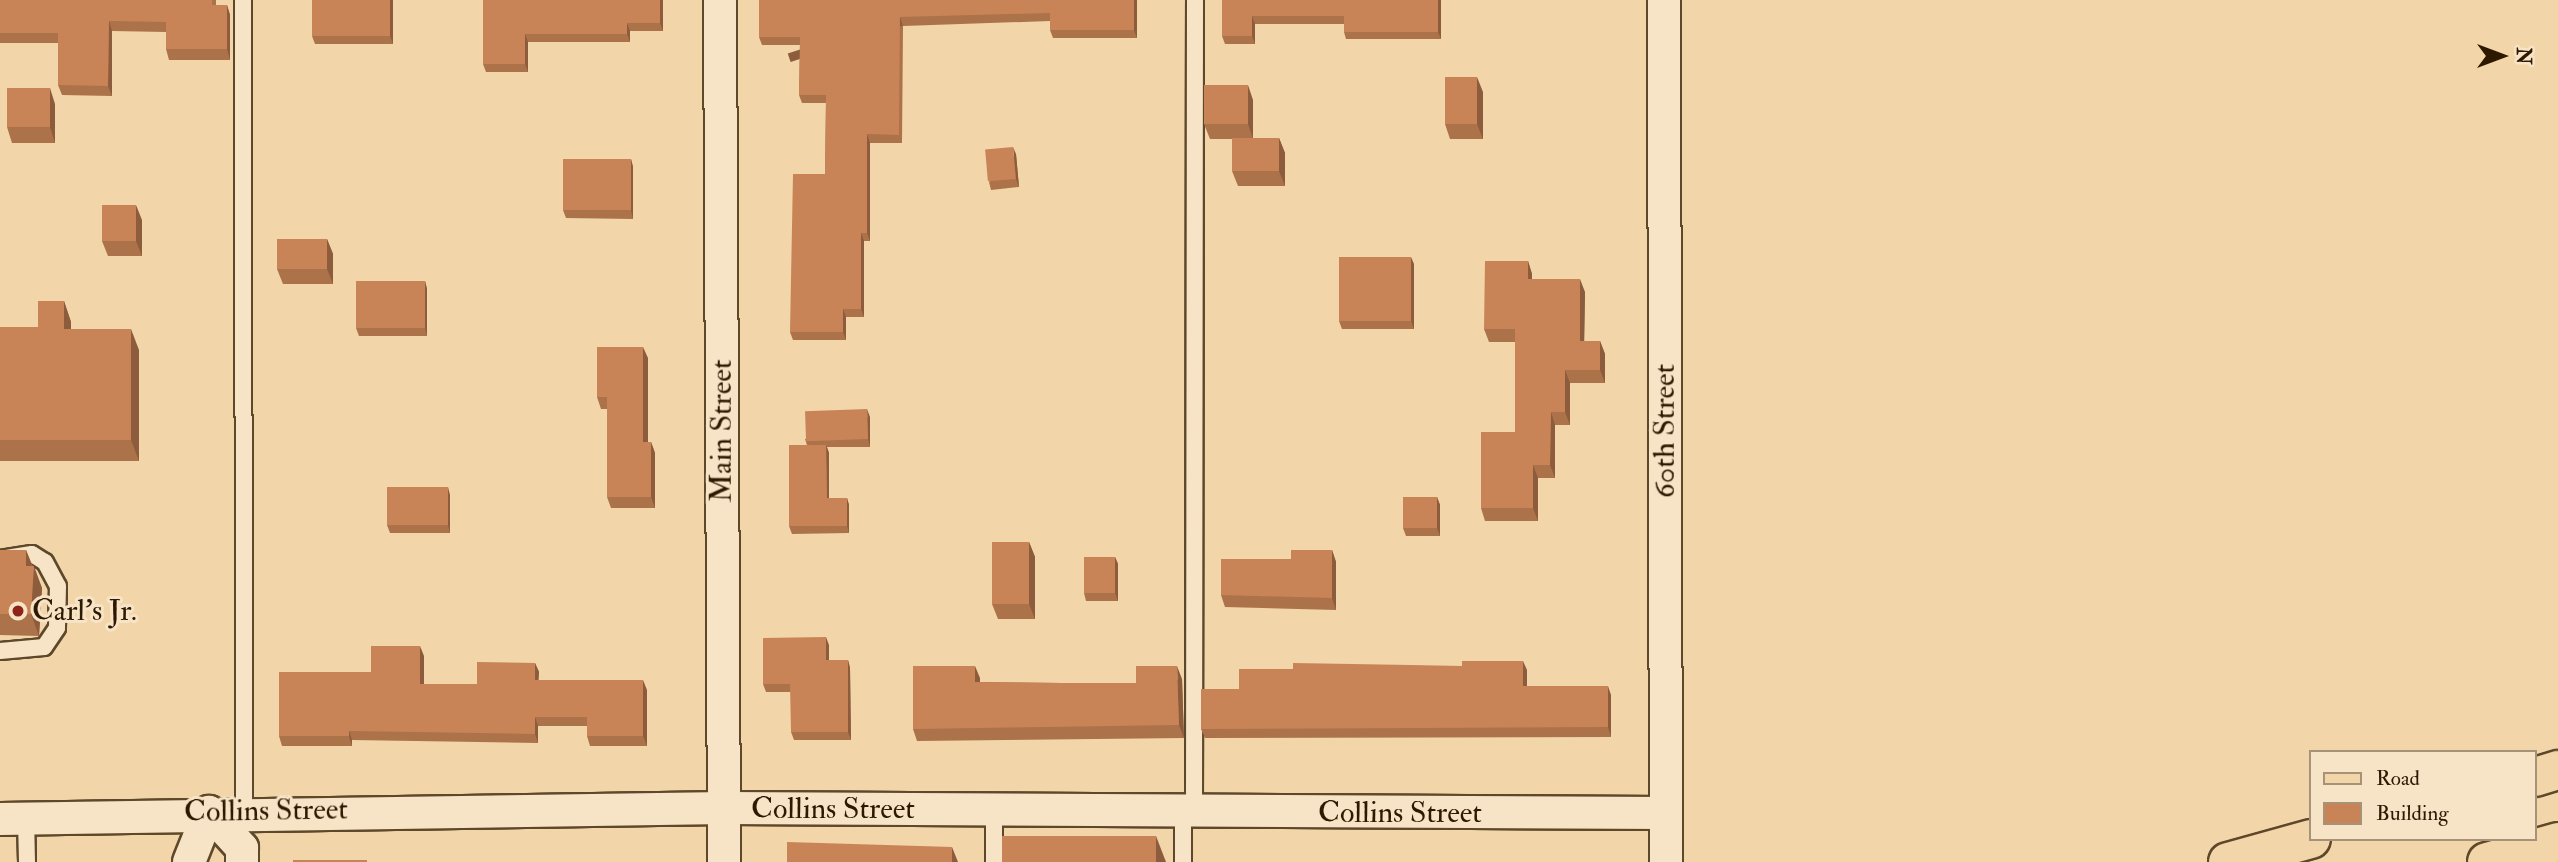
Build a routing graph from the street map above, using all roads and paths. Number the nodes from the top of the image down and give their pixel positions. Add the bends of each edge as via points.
1 (243, 0) edge
2 (720, 0) edge
3 (1195, 0) edge
4 (1664, 0) edge
5 (0, 559) edge
6 (0, 652) edge
7 (2558, 770) edge
8 (2537, 776) edge
9 (725, 808) junction
10 (994, 810) junction
11 (244, 811) junction
12 (209, 812) junction
13 (1189, 812) junction
14 (1666, 813) junction
15 (13, 818) edge
16 (2310, 839) edge
17 (2558, 842) edge
18 (27, 862) edge
19 (190, 862) edge
20 (242, 862) edge
21 (724, 862) edge
22 (994, 862) edge
23 (1183, 862) edge
24 (1666, 862) edge
25 (2228, 862) edge
26 (2487, 862) edge

1 - 11 lane
2 - 9 street, Main Street
3 - 13 lane
4 - 14 street, 60th Street
5 - 6 lane via 32,554 45,562 58,586 57,628 44,647
7 - 8 main road
9 - 10 street, Collins Street
9 - 11 street, Collins Street
9 - 21 street, Main Street
10 - 13 street, Collins Street
10 - 22 lane
11 - 12 street, Collins Street
12 - 15 street, Collins Street
12 - 19 street
12 - 20 street via 242,848
13 - 14 street, Collins Street
13 - 23 lane
14 - 24 street, 60th Street
15 - 18 lane
16 - 25 main road
17 - 26 main road

